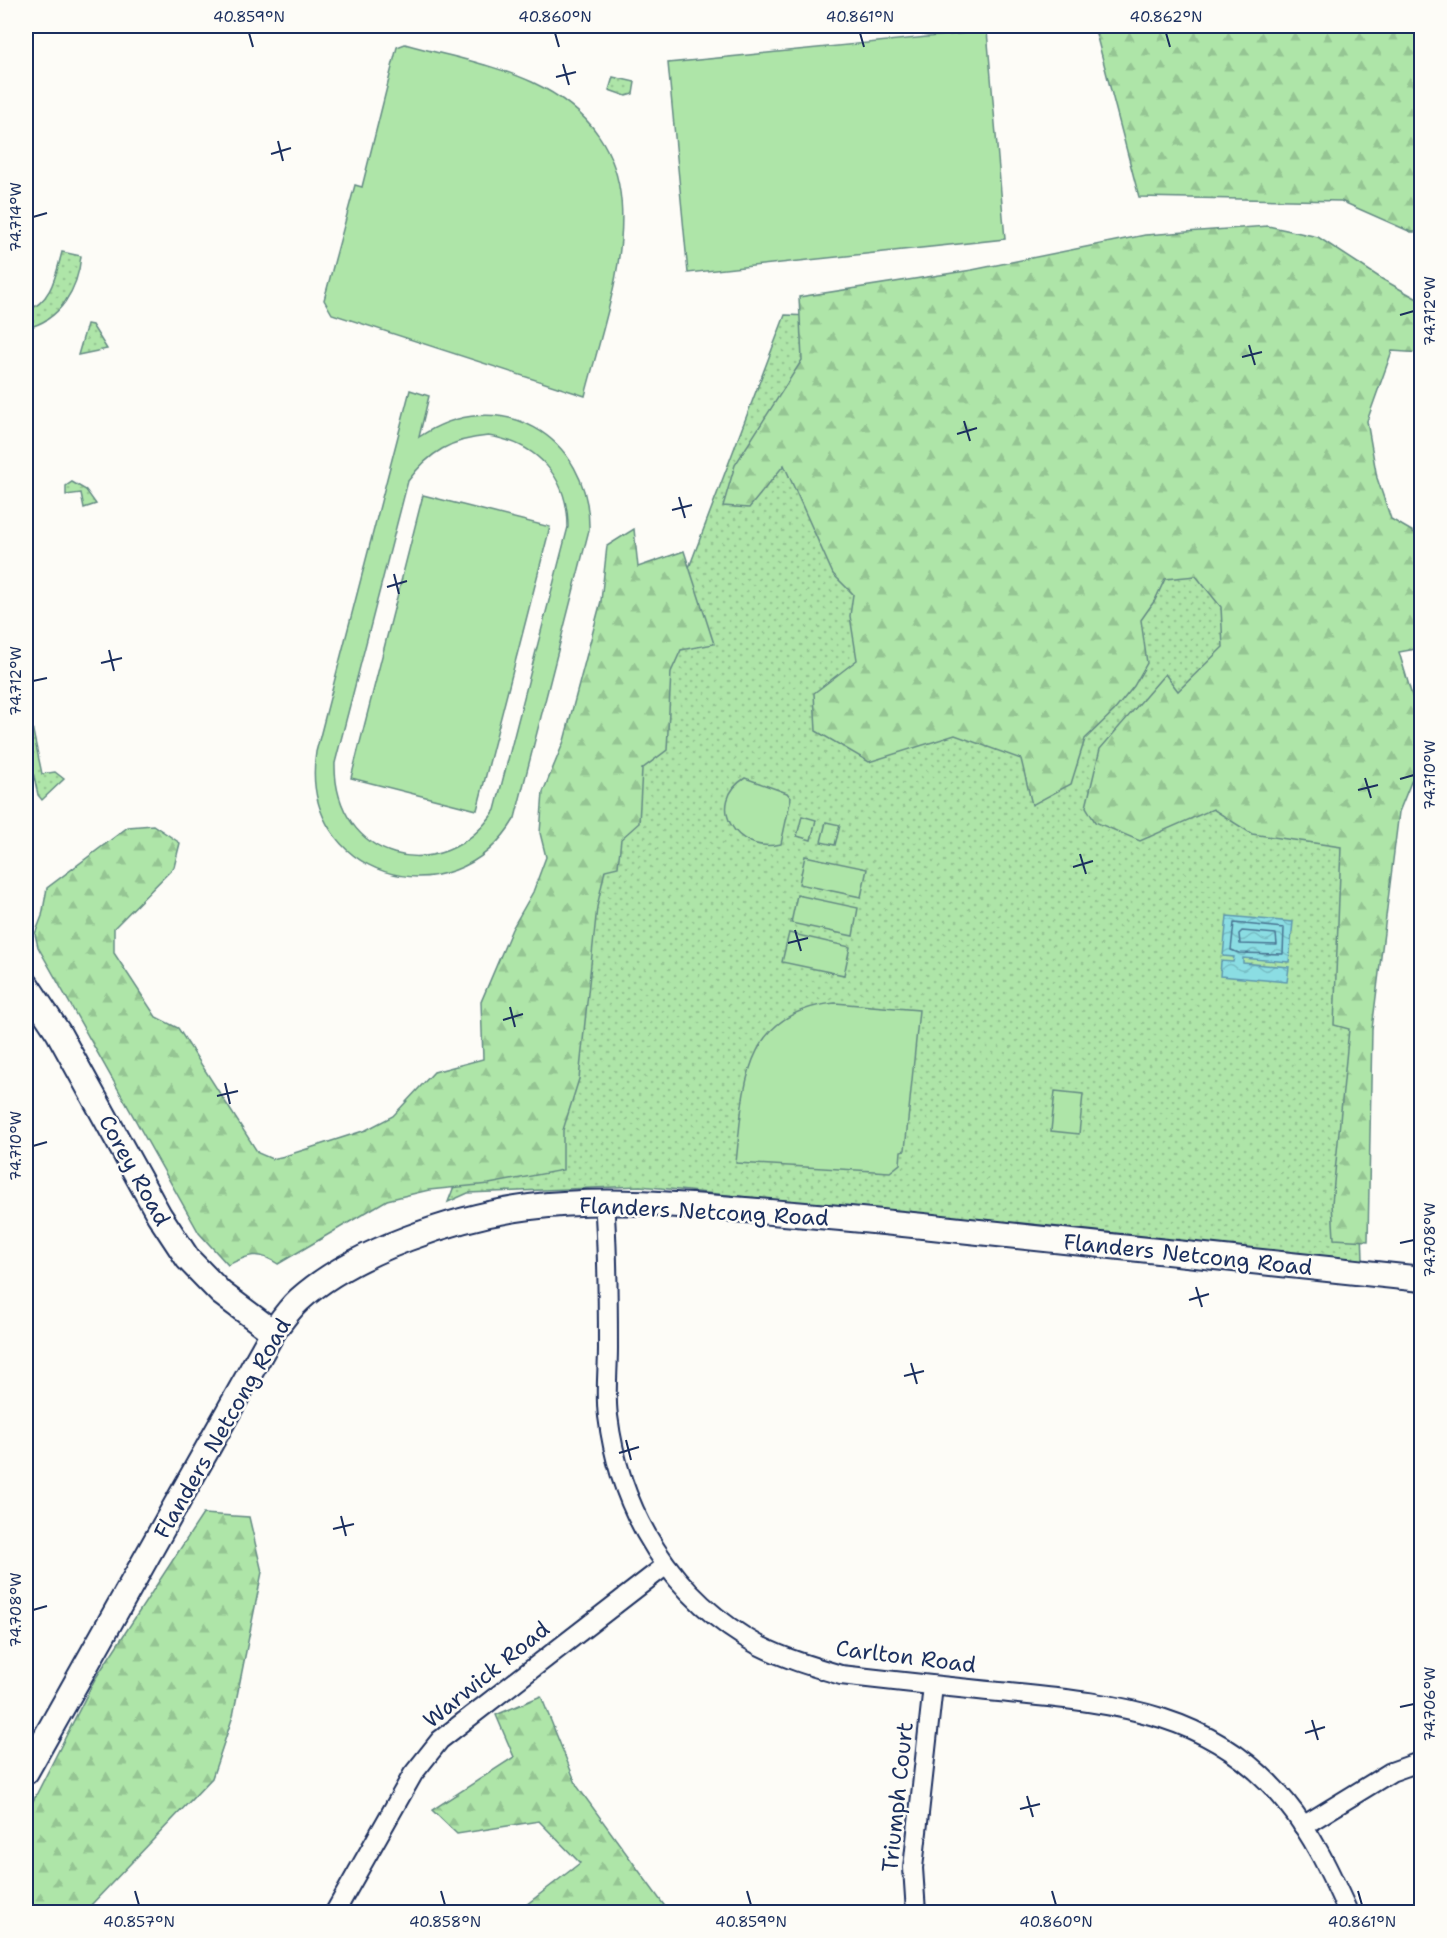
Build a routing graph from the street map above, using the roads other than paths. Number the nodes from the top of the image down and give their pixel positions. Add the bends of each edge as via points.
1 (26, 984) edge
2 (604, 1202) junction
3 (1422, 1279) edge
4 (273, 1332) junction
5 (665, 1566) junction
6 (933, 1686) junction
7 (1422, 1761) edge
8 (26, 1772) edge
9 (1303, 1826) junction
10 (336, 1912) edge
11 (916, 1912) edge
12 (1348, 1912) edge

1 - 4 main road, Corey Road via 58,1032 159,1215 188,1259 221,1293
2 - 3 main road, Flanders Netcong Road via 803,1214
2 - 4 main road, Flanders Netcong Road via 509,1210 426,1232 366,1258 319,1285 296,1302
2 - 5 street, Carlton Road via 608,1249 607,1414 611,1439 626,1495
4 - 8 main road, Flanders Netcong Road
5 - 6 street, Carlton Road via 709,1612 761,1646 799,1663 841,1675
5 - 10 street, Warwick Road via 440,1740 413,1774
6 - 9 street, Carlton Road via 1106,1703 1177,1721 1241,1758 1287,1802
6 - 11 street, Triumph Court via 912,1868
7 - 9 street via 1391,1772
9 - 12 street, Carlton Road

